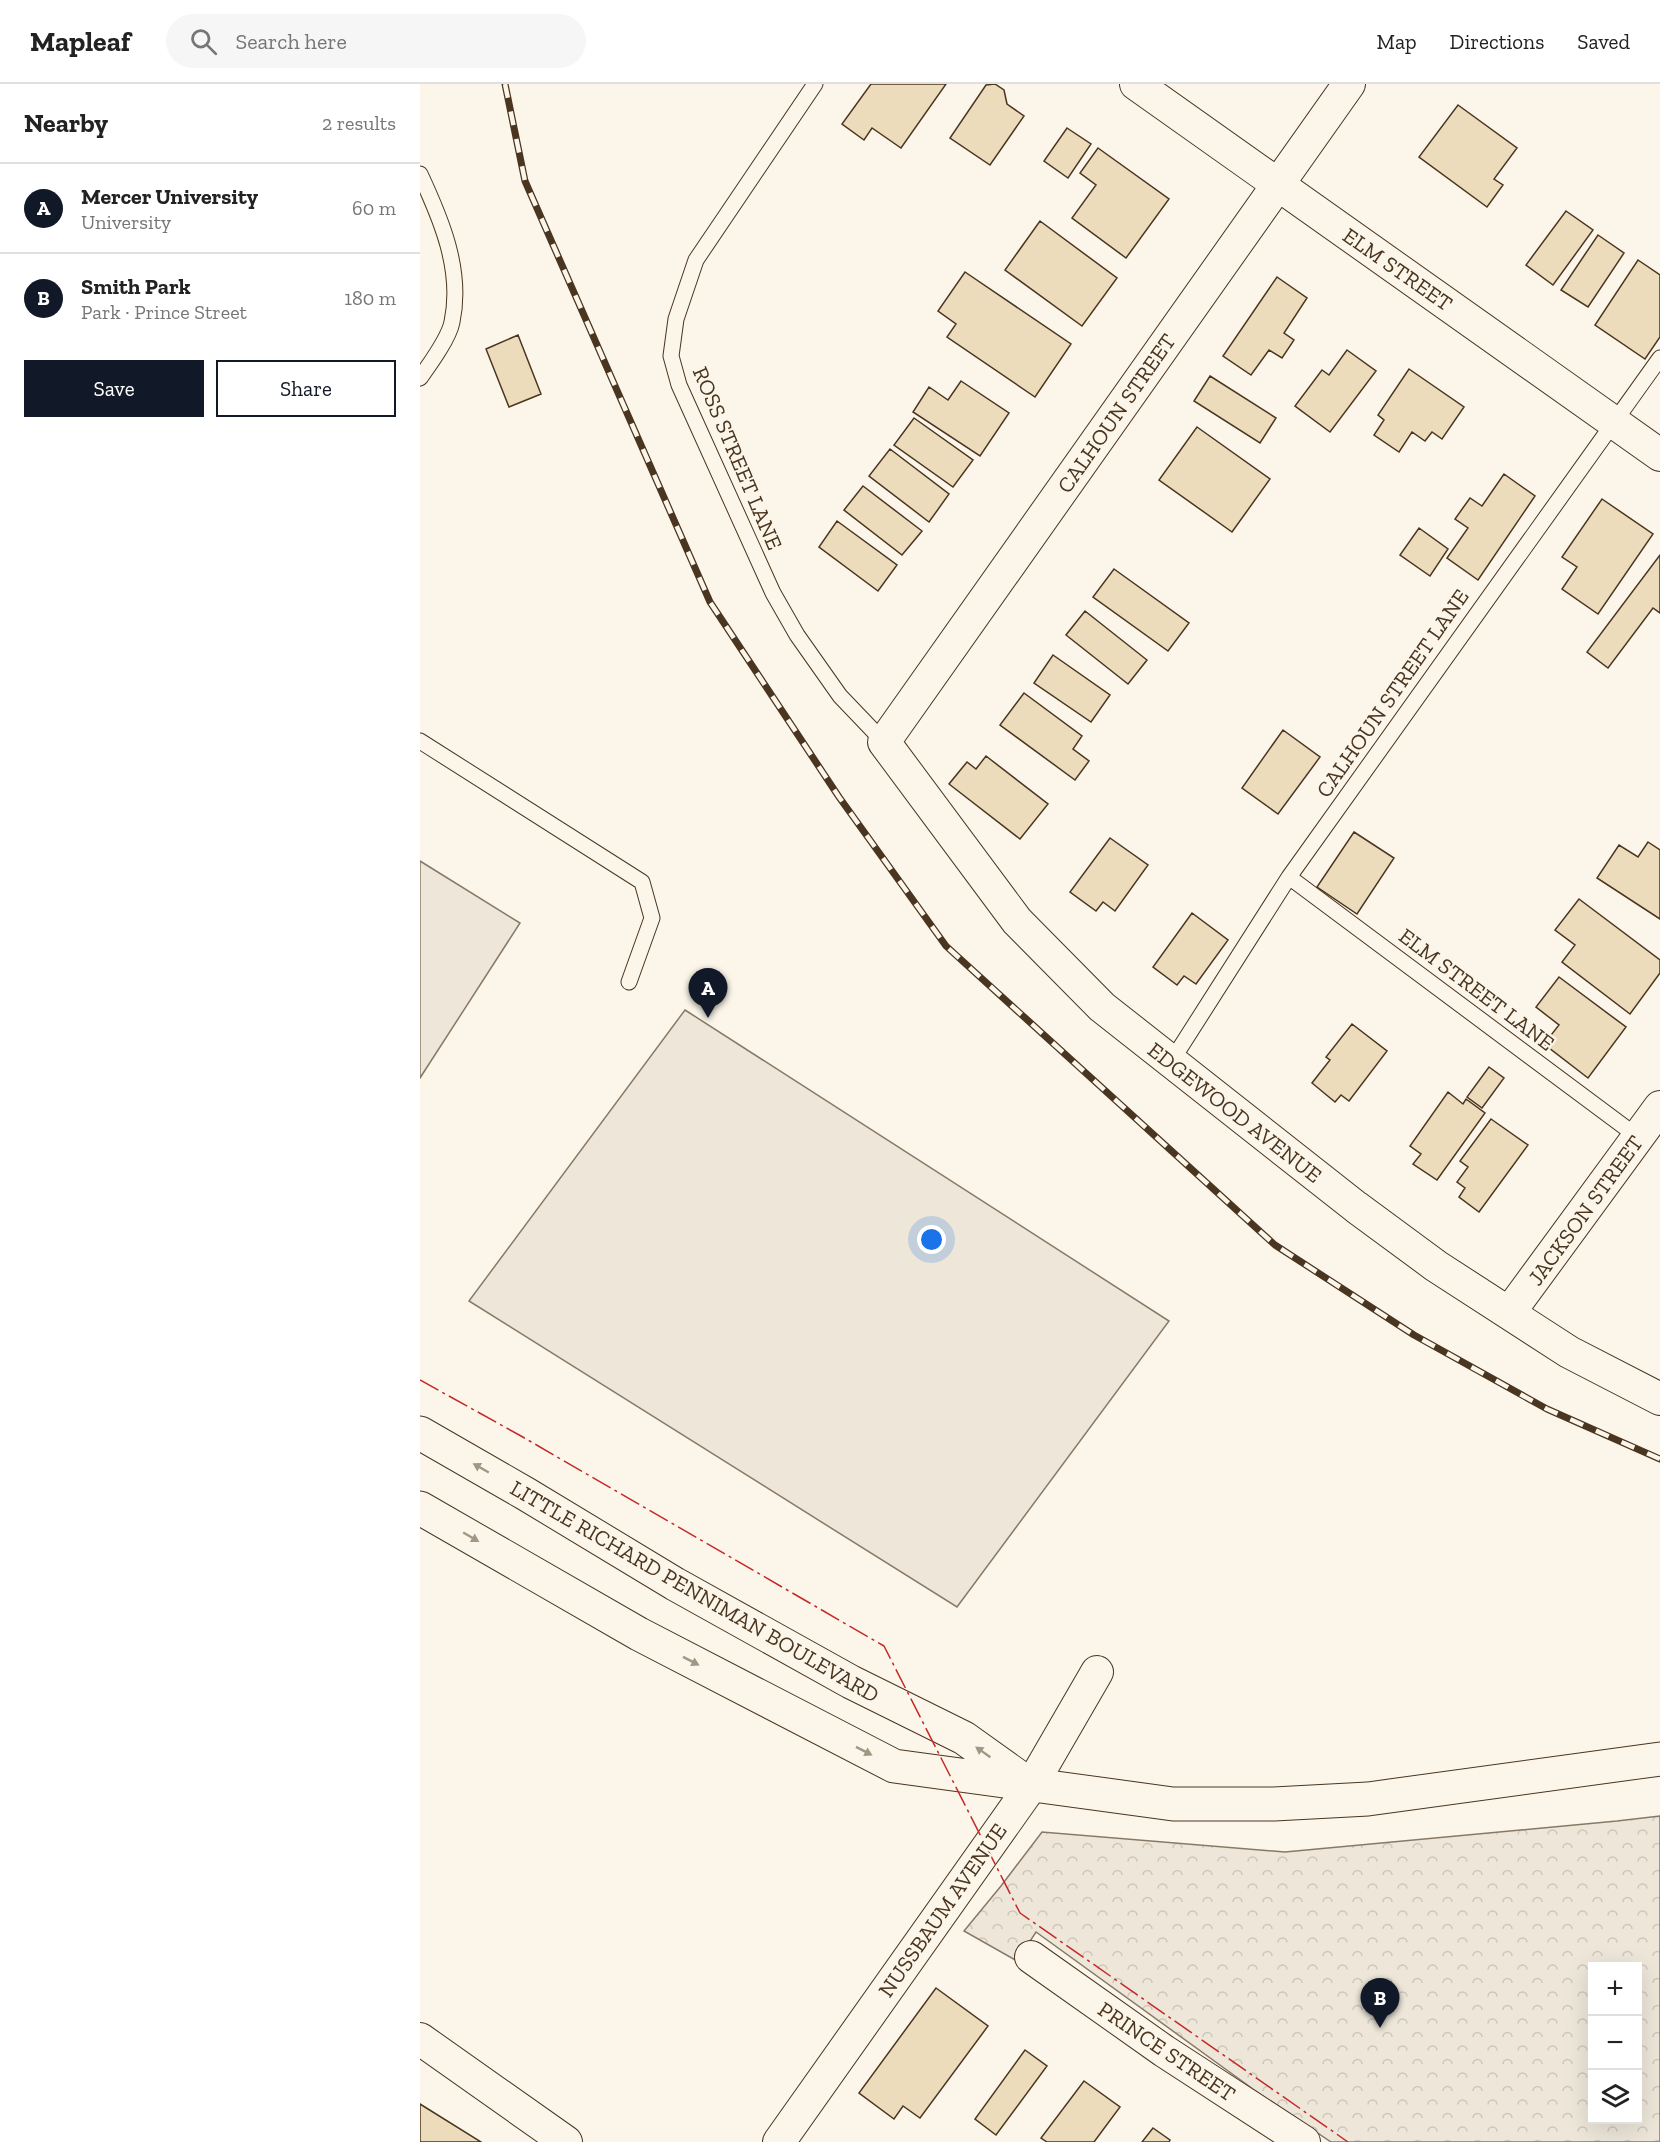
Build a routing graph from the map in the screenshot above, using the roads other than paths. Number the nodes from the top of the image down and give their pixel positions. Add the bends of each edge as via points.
1 (815, 84) edge
2 (1136, 84) edge
3 (1349, 84) edge
4 (420, 174) edge
5 (1278, 184) junction
6 (1660, 358) edge
7 (420, 378) edge
8 (1613, 422) junction
9 (1660, 455) edge
10 (420, 741) edge
11 (884, 742) junction
12 (1288, 877) junction
13 (629, 982) dead end
14 (1172, 1062) junction
15 (1660, 1107) edge
16 (1638, 1137) junction
17 (1509, 1313) junction
18 (1660, 1399) edge
19 (420, 1433) edge
20 (420, 1508) edge
21 (1097, 1672) dead end
22 (1660, 1759) edge
23 (1031, 1786) junction
24 (1031, 1957) dead end
25 (420, 2039) edge
26 (566, 2142) edge
27 (779, 2142) edge
28 (1304, 2142) edge

1 - 11 lane, ROSS STREET LANE via 696,260 676,319 671,356 679,385 773,593 840,696
2 - 5 street, ELM STREET
3 - 5 street, CALHOUN STREET
4 - 7 lane via 439,216 455,292 452,323
5 - 8 street, ELM STREET
5 - 11 street, CALHOUN STREET
6 - 8 lane, CALHOUN STREET LANE
8 - 9 street, ELM STREET
8 - 12 lane, CALHOUN STREET LANE
10 - 13 lane via 642,882 652,918
11 - 14 street, EDGEWOOD AVENUE via 1017,921 1102,1007
12 - 14 lane, CALHOUN STREET LANE
12 - 16 lane, ELM STREET LANE
14 - 17 street, EDGEWOOD AVENUE via 1356,1207
15 - 16 street, JACKSON STREET
16 - 17 street, JACKSON STREET
17 - 18 street, EDGEWOOD AVENUE via 1569,1352
23 -> 19 street, LITTLE RICHARD PENNIMAN BOULEVARD via 964,1738 851,1682 675,1584
20 -> 23 street, LITTLE RICHARD PENNIMAN BOULEVARD via 639,1634 894,1766
21 - 23 street, NUSSBAUM AVENUE
22 - 23 street, LITTLE RICHARD PENNIMAN BOULEVARD via 1368,1799 1274,1804 1173,1804
23 - 27 street, NUSSBAUM AVENUE
24 - 28 street, PRINCE STREET via 1164,2051
25 - 26 street

